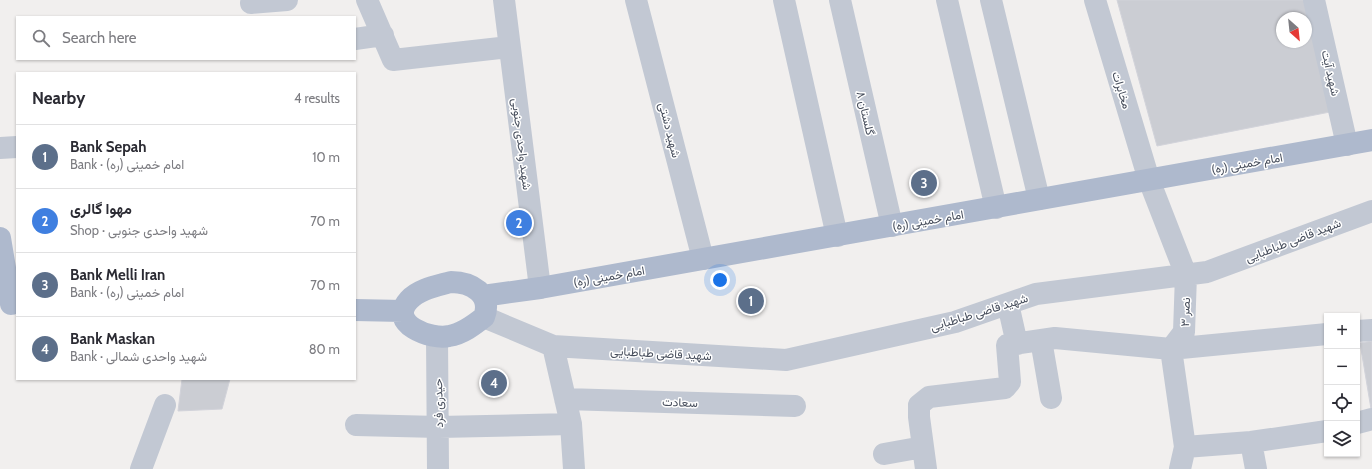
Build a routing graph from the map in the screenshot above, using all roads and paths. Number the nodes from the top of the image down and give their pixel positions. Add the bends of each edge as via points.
1 (287, 0) edge
2 (367, 0) edge
3 (504, 0) edge
4 (636, 0) edge
5 (784, 0) edge
6 (840, 0) edge
7 (948, 0) edge
8 (991, 0) edge
9 (1095, 0) edge
10 (1314, 0) edge
11 (251, 3) dead end
12 (383, 35) junction
13 (356, 39) edge
14 (509, 47) junction
15 (1372, 140) edge
16 (1347, 145) junction
17 (16, 147) edge
18 (0, 148) edge
19 (1149, 180) junction
20 (1039, 199) junction
21 (996, 208) junction
22 (1372, 211) edge
23 (892, 226) junction
24 (837, 236) junction
25 (0, 238) edge
26 (703, 259) junction
27 (1186, 275) junction
28 (540, 288) junction
29 (9, 304) edge
30 (1008, 304) junction
31 (484, 307) junction
32 (356, 310) edge
33 (403, 311) junction
34 (1372, 330) edge
35 (1360, 331) edge
36 (1324, 334) edge
37 (437, 337) junction
38 (1041, 340) junction
39 (1012, 345) junction
40 (553, 346) junction
41 (1171, 349) junction
42 (1051, 398) dead end
43 (565, 399) junction
44 (165, 405) dead end
45 (795, 406) dead end
46 (1372, 419) edge
47 (1360, 422) edge
48 (571, 424) junction
49 (356, 425) dead end
50 (439, 427) junction
51 (1324, 431) edge
52 (1251, 442) junction
53 (1185, 446) junction
54 (923, 447) junction
55 (884, 454) dead end
56 (140, 469) edge
57 (438, 469) edge
58 (574, 469) edge
59 (926, 469) edge
60 (1180, 469) edge
61 (1256, 469) edge

1 - 11 street
2 - 12 street
3 - 14 street, شهید واحدی جنوبی
4 - 26 street, شهید دشتی
5 - 24 street
6 - 23 street, گلستان ۸
7 - 21 street
8 - 20 street
9 - 19 street, مخابرات
10 - 16 street, شهید آیت
12 - 13 street
12 - 14 street via 393,60
14 - 28 street, شهید واحدی جنوبی
15 - 16 main road, امام خمینی (ره)
16 - 19 main road, امام خمینی (ره)
17 - 18 street
19 - 20 main road, امام خمینی (ره)
19 - 27 street, نصر ۳
20 - 21 main road, امام خمینی (ره)
21 - 23 main road, امام خمینی (ره)
22 - 27 street, شهید قاضی طباطبایی via 1207,272
23 - 24 main road, امام خمینی (ره)
24 - 26 main road, امام خمینی (ره)
25 - 29 main road
26 - 28 main road, امام خمینی (ره)
27 - 30 street, شهید قاضی طباطبایی via 1036,294
27 - 41 street, نصر ۳ via 1184,332
28 - 31 main road, امام خمینی (ره)
30 - 39 street
30 - 40 street, شهید قاضی طباطبایی via 955,322 786,360
31 - 33 main road via 474,286 451,282 415,295
31 - 37 main road via 459,333
31 - 40 street, شهید قاضی طباطبایی
32 - 33 main road
33 - 37 main road via 411,326 420,332
34 - 35 street
36 - 41 street
37 - 50 street, حیدری فرد
38 - 39 street
38 - 41 street via 1055,338
38 - 42 street
39 - 54 street via 1010,382 1005,388 929,397 919,405
40 - 43 street
41 - 53 street
43 - 45 street, سعادت
43 - 48 street
44 - 56 street
46 - 47 street
48 - 50 street
48 - 58 street
49 - 50 street
50 - 57 street, حیدری فرد
51 - 52 street
52 - 53 street
52 - 61 street
53 - 60 street
54 - 55 street
54 - 59 street

